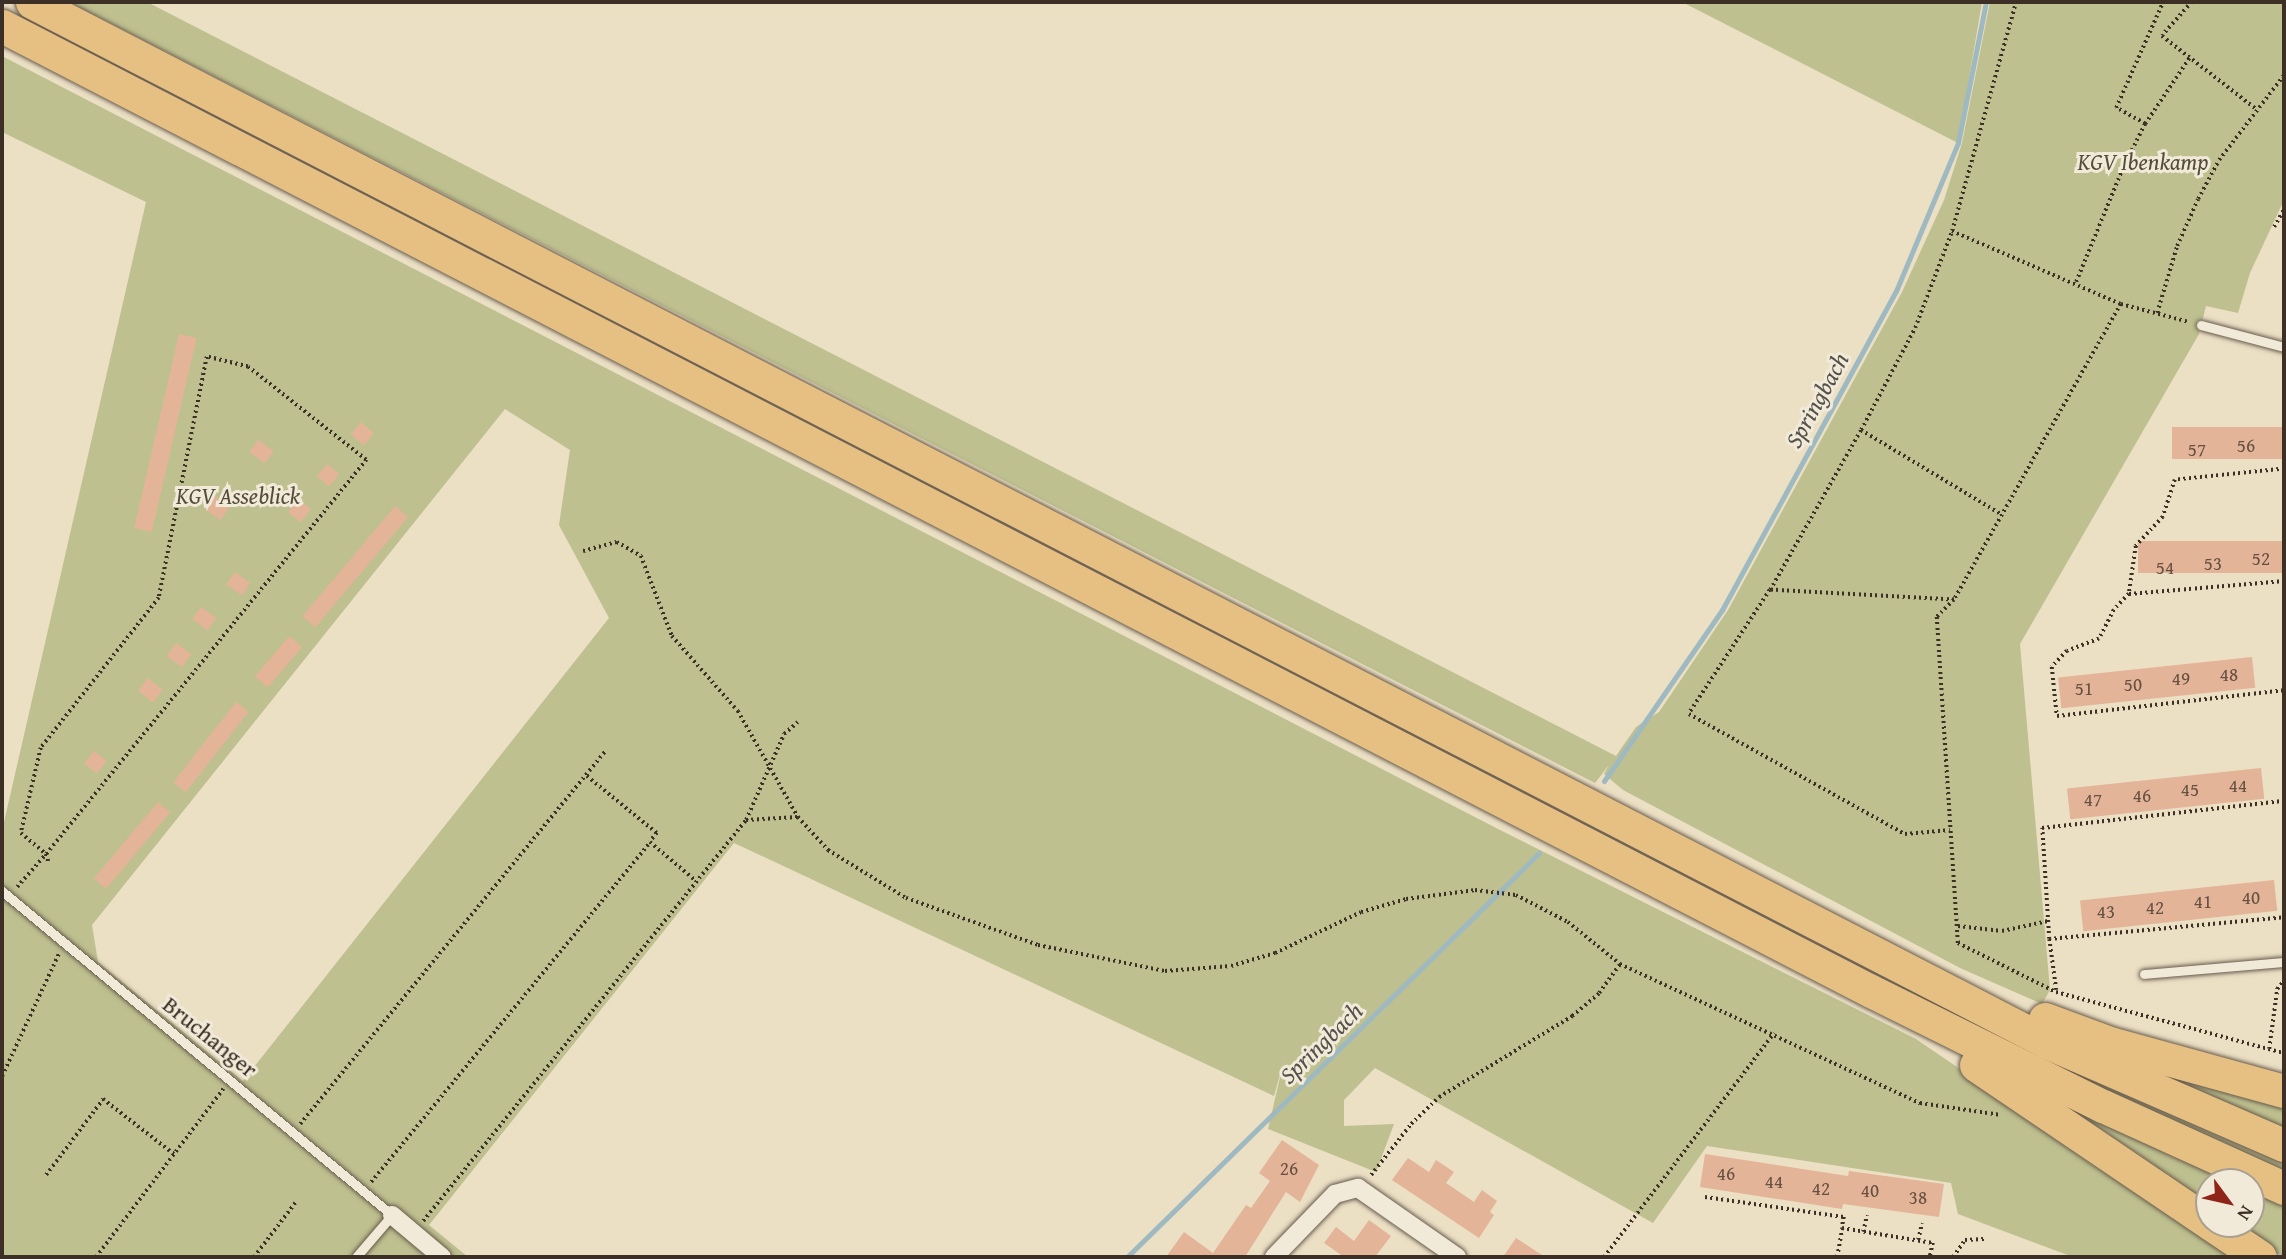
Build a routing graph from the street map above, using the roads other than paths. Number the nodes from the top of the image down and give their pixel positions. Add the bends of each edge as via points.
1 (32, 2) edge
2 (2, 27) edge
3 (2201, 325) road end
4 (2284, 347) edge
5 (5, 894) edge
6 (2284, 962) edge
7 (2144, 974) dead end
8 (1929, 980) junction
9 (1871, 991) junction
10 (2284, 1091) edge
11 (2284, 1145) edge
12 (2284, 1188) edge
13 (2195, 1213) edge
14 (392, 1215) junction
15 (2232, 1238) edge
16 (356, 1257) edge
17 (442, 1257) edge
18 (1274, 1257) edge
19 (1457, 1257) edge
20 (2260, 1257) edge

1 - 8 highway
2 - 9 highway
3 - 4 lane
5 - 14 lane, Bruchanger
6 - 7 lane
8 - 10 highway via 1992,997 2113,1044
8 - 11 highway via 2049,1043
9 - 12 highway via 2102,1106
9 - 13 highway via 1935,1041 1996,1077
14 - 16 lane
14 - 17 street
15 - 20 highway
18 - 19 street via 1335,1194 1358,1188

